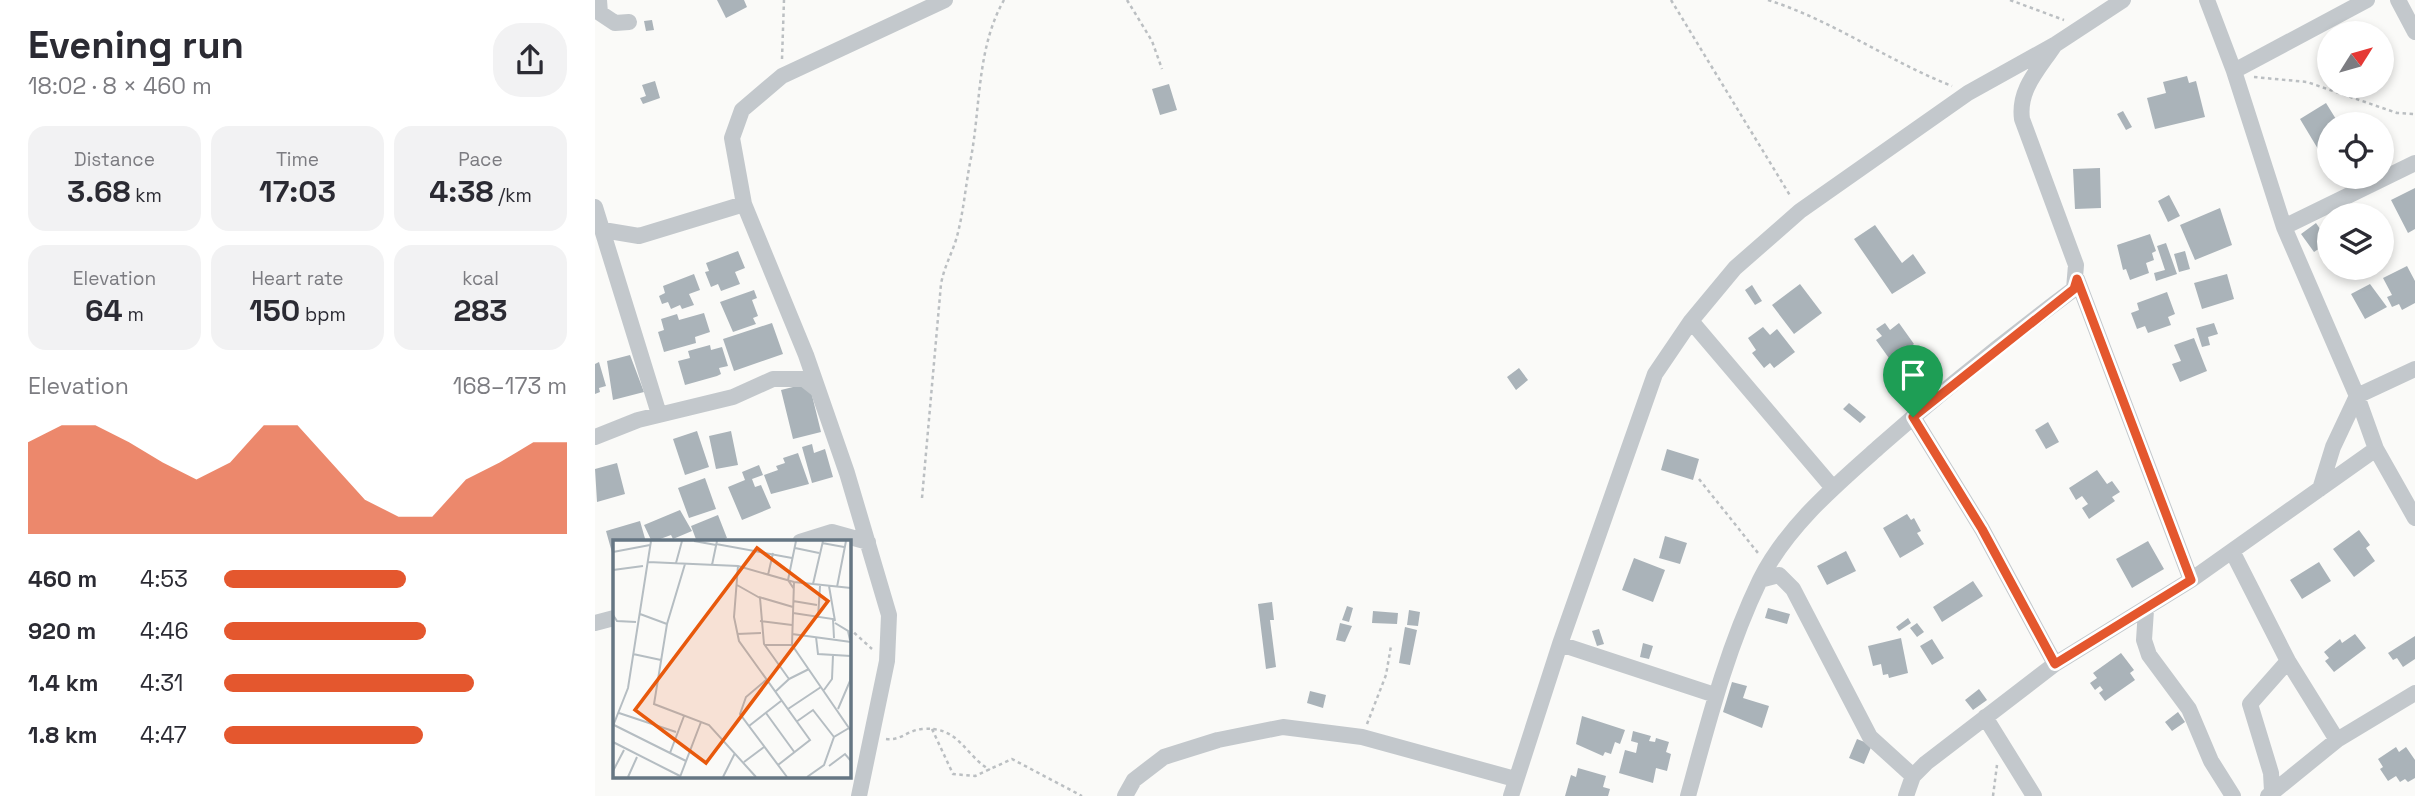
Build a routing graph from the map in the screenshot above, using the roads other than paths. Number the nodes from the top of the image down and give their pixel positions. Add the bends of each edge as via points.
1 (599, 0) edge
2 (945, 0) edge
3 (2123, 0) edge
4 (2207, 0) edge
5 (2367, 0) edge
6 (2397, 0) edge
7 (629, 22) dead end
8 (2415, 32) edge
9 (2056, 44) junction
10 (2234, 71) junction
11 (2415, 163) edge
12 (744, 204) junction
13 (595, 207) edge
14 (2284, 227) junction
15 (603, 230) junction
16 (2077, 279) junction
17 (1691, 321) junction
18 (2415, 369) edge
19 (818, 390) junction
20 (2357, 396) junction
21 (659, 414) junction
22 (1913, 417) junction
23 (595, 437) edge
24 (2377, 449) junction
25 (1833, 488) junction
26 (2320, 489) junction
27 (2415, 518) edge
28 (806, 540) edge
29 (869, 541) junction
30 (2232, 551) junction
31 (1765, 573) junction
32 (2191, 580) junction
33 (2146, 610) junction
34 (613, 618) edge
35 (595, 622) edge
36 (1560, 644) junction
37 (2288, 662) junction
38 (2055, 664) junction
39 (2415, 693) edge
40 (1715, 695) junction
41 (1985, 717) junction
42 (2337, 740) junction
43 (1913, 776) junction
44 (1515, 779) junction
45 (2270, 793) edge
46 (859, 796) edge
47 (1125, 796) edge
48 (1511, 796) edge
49 (1688, 796) edge
50 (1906, 796) edge
51 (2034, 796) edge
52 (2233, 796) edge

1 - 7 street via 600,13 615,23
2 - 12 street via 782,76 742,110 731,138
3 - 9 street
4 - 10 street
5 - 10 street
6 - 8 street
9 - 16 street via 2023,92 2020,104
9 - 17 street via 1968,93 1800,211 1735,268
10 - 14 street
11 - 14 street
12 - 15 street via 639,236
12 - 19 street
13 - 15 street
14 - 20 street
15 - 21 street
16 - 22 street via 2074,289
16 - 32 street
17 - 25 street
17 - 36 street via 1655,374
18 - 20 street
19 - 21 street via 804,379 773,379 733,397
19 - 29 street
20 - 24 street
20 - 26 street
21 - 23 street
22 - 25 street
22 - 38 street via 1982,529
24 - 26 street
24 - 27 street
25 - 31 street via 1798,524
26 - 30 street
28 - 29 street via 832,532
29 - 46 street via 889,615 887,661
30 - 32 street
30 - 37 street
31 - 40 street
31 - 43 street via 1779,575 1793,589 1870,737
32 - 33 street
33 - 38 street
33 - 52 street via 2144,640 2149,655 2189,709 2211,761
34 - 35 street
36 - 40 street
36 - 44 street
37 - 42 street
37 - 45 street via 2250,704 2271,773
38 - 41 street
39 - 42 street
40 - 49 street
41 - 43 street
41 - 51 street
42 - 45 street
43 - 50 street
44 - 47 street via 1362,737 1283,727 1181,750 1148,766
44 - 48 street

